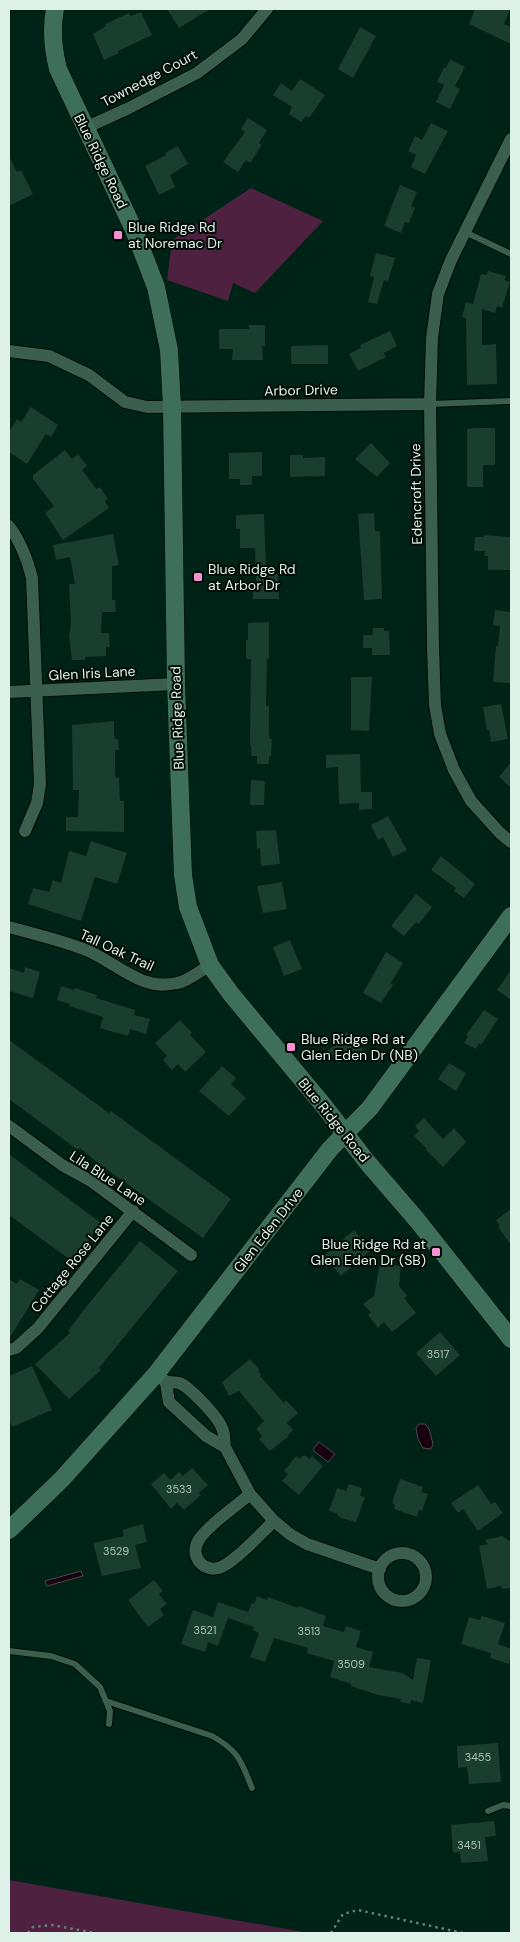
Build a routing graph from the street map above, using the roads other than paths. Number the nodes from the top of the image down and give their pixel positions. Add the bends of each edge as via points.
1 (55, 9) edge
2 (267, 9) edge
3 (85, 128) junction
4 (511, 139) edge
5 (465, 232) junction
6 (511, 254) edge
7 (9, 351) edge
8 (511, 401) edge
9 (430, 404) junction
10 (172, 407) junction
11 (9, 526) edge
12 (176, 684) junction
13 (37, 690) junction
14 (9, 692) edge
15 (25, 831) dead end
16 (511, 842) edge
17 (511, 916) edge
18 (9, 927) edge
19 (210, 965) junction
20 (9, 1126) edge
21 (346, 1134) junction
22 (134, 1211) junction
23 (191, 1255) dead end
24 (511, 1339) edge
25 (9, 1350) edge
26 (161, 1378) junction
27 (224, 1448) junction
28 (250, 1494) junction
29 (274, 1521) junction
30 (9, 1530) edge
31 (380, 1569) dead end
32 (9, 1651) edge
33 (106, 1702) junction
34 (109, 1724) dead end
35 (252, 1788) dead end
36 (511, 1806) edge
37 (488, 1811) dead end

1 - 3 main road, Blue Ridge Road via 53,40 58,69
2 - 3 street, Townedge Court via 242,39 197,73
3 - 10 main road, Blue Ridge Road via 106,167 156,287 169,350
4 - 5 street, Edencroft Drive
5 - 6 lane
5 - 9 street, Edencroft Drive via 438,294 432,338
7 - 10 street, Arbor Drive via 48,356 70,365 125,402 147,407
8 - 9 lane
9 - 10 street, Arbor Drive
9 - 16 street, Edencroft Drive via 433,648 435,705 440,734 471,801
10 - 12 main road, Blue Ridge Road
11 - 13 street via 26,555 32,578
12 - 13 street, Glen Iris Lane
12 - 19 main road, Blue Ridge Road via 183,875 188,906
13 - 14 street, Glen Iris Lane
13 - 15 street via 40,784 37,803
17 - 21 main road, Glen Eden Drive via 370,1108
18 - 19 street, Tall Oak Trail via 85,950 145,982 161,985 178,983
19 - 21 main road, Blue Ridge Road
20 - 22 street, Lila Blue Lane
21 - 24 main road, Blue Ridge Road
21 - 26 main road, Glen Eden Drive via 330,1149
22 - 23 street, Lila Blue Lane
22 - 25 street, Cottage Rose Lane via 38,1328 16,1348
26 - 27 street via 169,1402
26 - 27 street via 190,1390 208,1410 222,1426
26 - 30 main road, Glen Eden Drive
27 - 28 street
28 - 29 street
28 - 29 street via 199,1539 196,1556 200,1563 212,1568 224,1566
29 - 31 street via 307,1544
32 - 33 lane via 51,1656 75,1664 100,1687
33 - 34 lane via 110,1711
33 - 35 lane via 226,1743 238,1755
36 - 37 lane via 503,1805

